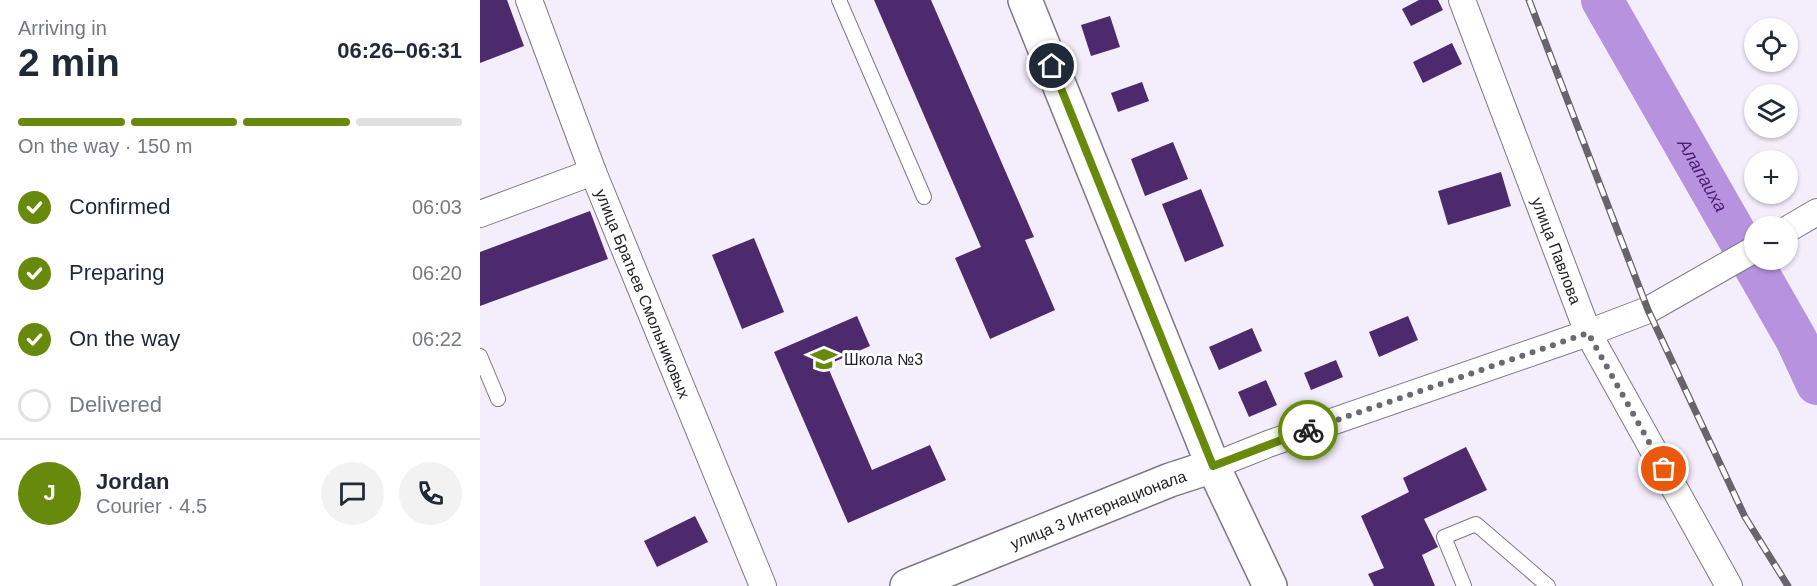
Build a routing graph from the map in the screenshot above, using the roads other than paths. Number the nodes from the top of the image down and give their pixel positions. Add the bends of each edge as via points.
1 (529, 0) edge
2 (839, 0) edge
3 (1025, 0) edge
4 (1462, 0) edge
5 (593, 172) junction
6 (924, 196) dead end
7 (1817, 212) edge
8 (480, 214) edge
9 (1798, 223) edge
10 (1744, 255) edge
11 (1588, 333) junction
12 (480, 356) edge
13 (498, 399) dead end
14 (1213, 466) junction
15 (763, 586) edge
16 (907, 586) edge
17 (1270, 586) edge
18 (1464, 586) edge
19 (1548, 586) edge
20 (1728, 586) edge

1 - 5 street, улица Братьев Смольниковых
2 - 6 lane
3 - 14 street
4 - 11 street, улица Павлова
5 - 8 street
5 - 15 street, улица Братьев Смольниковых
7 - 9 street
10 - 11 street, улица 3 Интернационала via 1648,310
11 - 14 street, улица 3 Интернационала
11 - 20 street, улица Павлова
12 - 13 lane
14 - 16 street, улица 3 Интернационала
14 - 17 street
18 - 19 lane via 1444,537 1476,524

